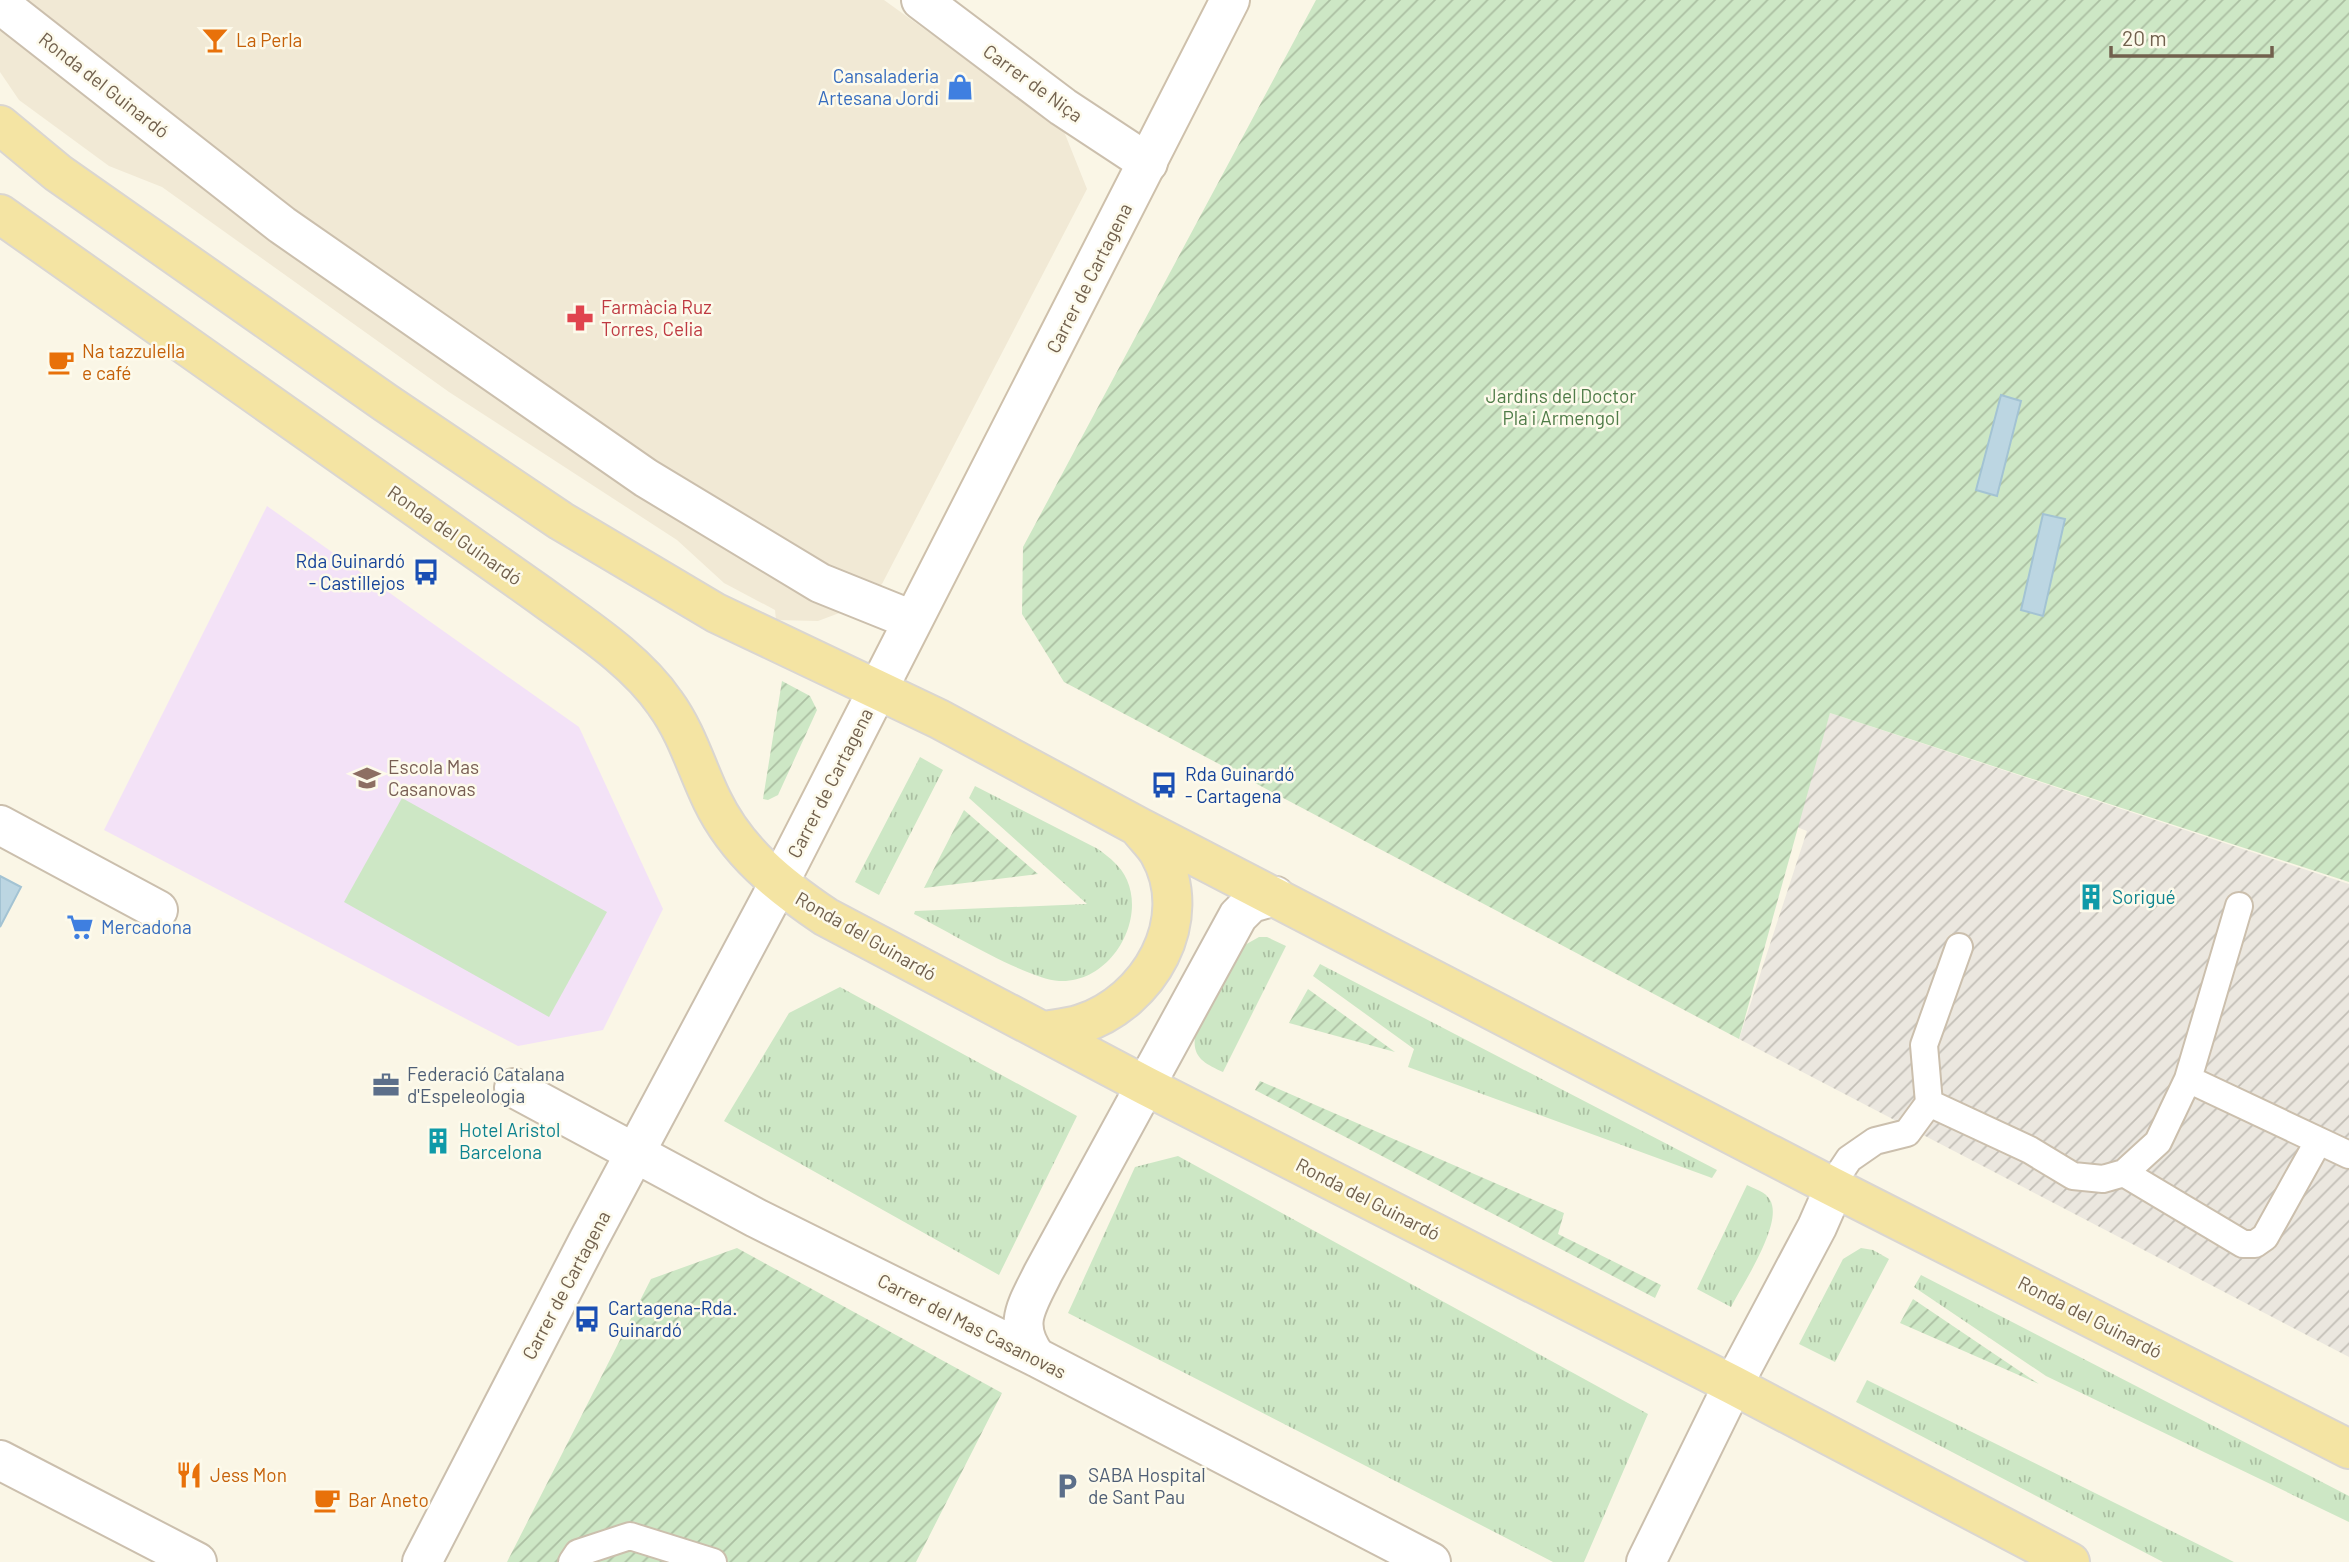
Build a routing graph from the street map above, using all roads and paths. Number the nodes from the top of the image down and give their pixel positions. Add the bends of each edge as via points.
1 (921, 0) edge
2 (1230, 0) edge
3 (0, 4) edge
4 (0, 125) edge
5 (1148, 163) junction
6 (0, 214) edge
7 (912, 620) junction
8 (877, 688) junction
9 (0, 825) edge
10 (1139, 827) junction
11 (778, 885) junction
12 (1275, 896) junction
13 (2239, 906) dead end
14 (158, 910) dead end
15 (1959, 947) dead end
16 (1044, 1031) junction
17 (2188, 1079) junction
18 (1146, 1086) junction
19 (514, 1088) dead end
20 (1929, 1103) junction
21 (2318, 1142) junction
22 (636, 1153) junction
23 (2349, 1155) edge
24 (2124, 1173) junction
25 (1831, 1186) junction
26 (1036, 1357) junction
27 (1733, 1385) junction
28 (2349, 1449) edge
29 (0, 1460) edge
30 (197, 1562) edge
31 (422, 1562) edge
32 (572, 1562) edge
33 (713, 1562) edge
34 (1431, 1562) edge
35 (1646, 1562) edge
36 (2070, 1562) edge

1 - 5 street, Carrer de Niça via 1063,107
2 - 5 street, Carrer de Cartagena
3 - 7 street, Ronda del Guinardó via 282,225 646,478 820,583
4 - 8 main road, Ronda del Guinardó via 58,173 222,289 561,521 716,613
5 - 7 street, Carrer de Cartagena
6 - 11 main road, Ronda del Guinardó via 540,595 639,675 678,723 720,816
7 - 8 street, Carrer de Cartagena
8 - 10 main road, Ronda del Guinardó
8 - 11 street, Carrer de Cartagena
9 - 14 street
10 - 12 main road, Ronda del Guinardó
10 - 16 main road via 1159,853 1170,880 1173,914 1163,950 1142,984 1112,1010 1080,1024
11 - 16 main road, Ronda del Guinardó via 874,944
11 - 22 street, Carrer de Cartagena
12 - 18 street via 1251,903 1238,916
12 - 25 main road, Ronda del Guinardó
13 - 17 lane
15 - 20 lane via 1924,1045
16 - 18 main road, Ronda del Guinardó
17 - 21 lane
17 - 24 lane via 2158,1142
18 - 26 street via 1027,1305 1021,1324 1025,1343
18 - 27 main road, Ronda del Guinardó
19 - 22 street, Carrer del Mas Casanovas
20 - 24 lane via 2030,1150 2073,1176 2102,1179
20 - 25 lane via 1907,1133 1875,1141 1849,1159
21 - 23 lane
21 - 24 lane via 2265,1237 2255,1244 2244,1244
22 - 26 street, Carrer del Mas Casanovas
22 - 31 street, Carrer de Cartagena
25 - 27 street via 1817,1227
25 - 28 main road, Ronda del Guinardó
26 - 34 street, Carrer del Mas Casanovas
27 - 35 street
27 - 36 main road, Ronda del Guinardó
29 - 30 street
32 - 33 lane via 578,1553 630,1536

